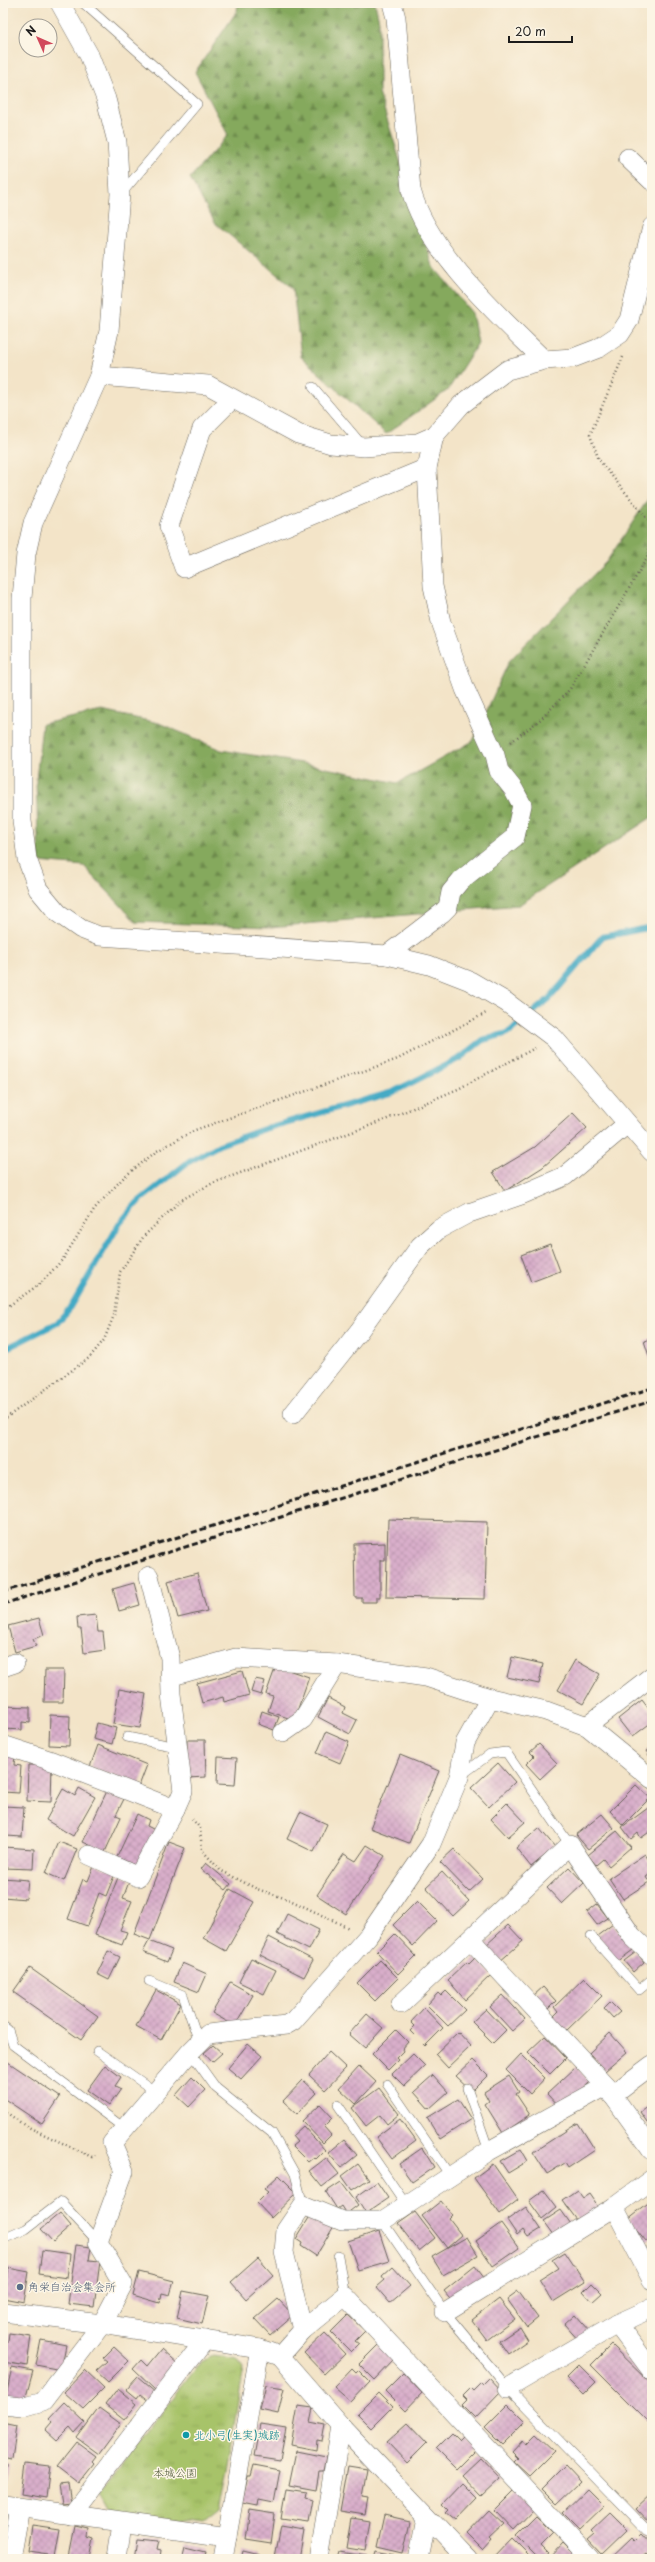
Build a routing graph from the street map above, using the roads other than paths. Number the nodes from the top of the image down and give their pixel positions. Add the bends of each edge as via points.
1 (60, 3) edge
2 (83, 3) edge
3 (392, 3) edge
4 (628, 158) dead end
5 (652, 181) edge
6 (120, 194) junction
7 (652, 227) edge
8 (544, 360) junction
9 (99, 376) junction
10 (313, 388) dead end
11 (232, 399) junction
12 (434, 436) junction
13 (364, 447) junction
14 (427, 468) junction
15 (387, 955) junction
16 (627, 1124) junction
17 (652, 1152) edge
18 (292, 1414) dead end
19 (149, 1576) dead end
20 (337, 1664) junction
21 (172, 1676) junction
22 (652, 1676) edge
23 (490, 1698) junction
24 (587, 1726) junction
25 (283, 1733) dead end
26 (127, 1737) dead end
27 (3, 1745) edge
28 (177, 1747) junction
29 (459, 1777) junction
30 (652, 1780) edge
31 (176, 1809) junction
32 (570, 1845) junction
33 (88, 1855) dead end
34 (591, 1936) dead end
35 (471, 1940) junction
36 (652, 1955) edge
37 (652, 1979) edge
38 (149, 1980) dead end
39 (401, 2004) dead end
40 (3, 2026) edge
41 (195, 2047) junction
42 (97, 2051) dead end
43 (652, 2065) edge
44 (387, 2084) dead end
45 (467, 2088) dead end
46 (609, 2091) junction
47 (156, 2092) junction
48 (338, 2105) dead end
49 (124, 2128) junction
50 (489, 2150) junction
51 (652, 2150) edge
52 (451, 2177) junction
53 (652, 2179) edge
54 (303, 2205) junction
55 (407, 2206) junction
56 (614, 2207) junction
57 (382, 2221) junction
58 (3, 2239) edge
59 (98, 2242) junction
60 (338, 2256) dead end
61 (652, 2280) edge
62 (345, 2296) junction
63 (652, 2308) edge
64 (3, 2312) edge
65 (445, 2312) junction
66 (102, 2324) junction
67 (617, 2324) junction
68 (303, 2330) junction
69 (205, 2340) junction
70 (260, 2349) junction
71 (280, 2356) junction
72 (652, 2371) edge
73 (508, 2388) junction
74 (3, 2405) edge
75 (341, 2426) junction
76 (11, 2506) edge
77 (71, 2515) junction
78 (426, 2516) junction
79 (122, 2523) junction
80 (652, 2536) edge
81 (227, 2537) junction
82 (11, 2559) edge
83 (117, 2559) edge
84 (223, 2559) edge
85 (319, 2559) edge
86 (418, 2559) edge
87 (467, 2559) edge
88 (591, 2559) edge

1 - 6 street via 89,55 106,99 117,142
2 - 6 lane via 198,104
3 - 8 street via 396,18 416,210 430,235 486,303
4 - 5 street
6 - 9 street via 110,331
7 - 8 street via 629,320 620,334 599,348 573,358
8 - 12 street via 507,370 461,405
9 - 11 street via 208,385
9 - 15 street via 33,523 26,554 22,598 22,821 26,859 38,889 58,913 81,929 99,936
10 - 13 lane
11 - 13 street via 298,434 331,444
11 - 14 street via 202,429 169,526 184,568
12 - 13 street via 418,443
12 - 14 street
14 - 15 street via 434,586 441,622 464,689 500,771 522,805 515,837 461,880 451,892 448,907 442,913
15 - 16 street via 429,965 470,981 506,1002 554,1038
16 - 17 street
16 - 18 street via 565,1176 522,1195 469,1213 439,1229 420,1246 359,1331
19 - 21 street via 170,1658
20 - 21 street via 236,1658
20 - 23 street via 426,1677
20 - 25 street via 304,1719
21 - 28 street via 170,1694
22 - 24 street
23 - 24 street via 546,1711
23 - 29 street via 464,1744
24 - 30 street
26 - 28 lane
27 - 31 street
28 - 31 street via 183,1791
29 - 32 lane via 490,1754 506,1752
29 - 41 street via 431,1844 368,1936 293,2021 286,2025 208,2034
31 - 33 street via 138,1877
32 - 35 street
32 - 36 street via 632,1936
34 - 37 lane via 639,1990
35 - 39 street
35 - 46 street
38 - 41 lane via 184,1995
40 - 49 lane via 8,2030 13,2045
41 - 47 street
41 - 54 lane via 216,2088 272,2133 295,2174
42 - 47 lane
43 - 46 street
44 - 52 lane
45 - 50 lane
46 - 50 street
46 - 51 street
47 - 49 street
48 - 55 lane
49 - 59 street via 112,2143 124,2171
50 - 52 street
52 - 55 street
53 - 56 street
54 - 57 street via 342,2222
54 - 68 street via 286,2230 284,2252
55 - 57 street
56 - 61 street
56 - 65 street
57 - 65 lane
58 - 59 lane via 26,2229 61,2202
59 - 66 street via 123,2284
60 - 62 lane
62 - 68 street
62 - 88 street
63 - 67 street
64 - 66 street
65 - 73 lane
66 - 69 street
66 - 74 street via 43,2402 22,2407
67 - 72 street
67 - 73 street
68 - 71 street
69 - 70 street
69 - 77 street
70 - 71 street
70 - 81 street
71 - 75 street
73 - 80 lane
75 - 78 street
75 - 85 street
76 - 77 street
76 - 82 street
77 - 79 street
78 - 86 street
78 - 87 street
79 - 81 street
79 - 83 street
81 - 84 street

